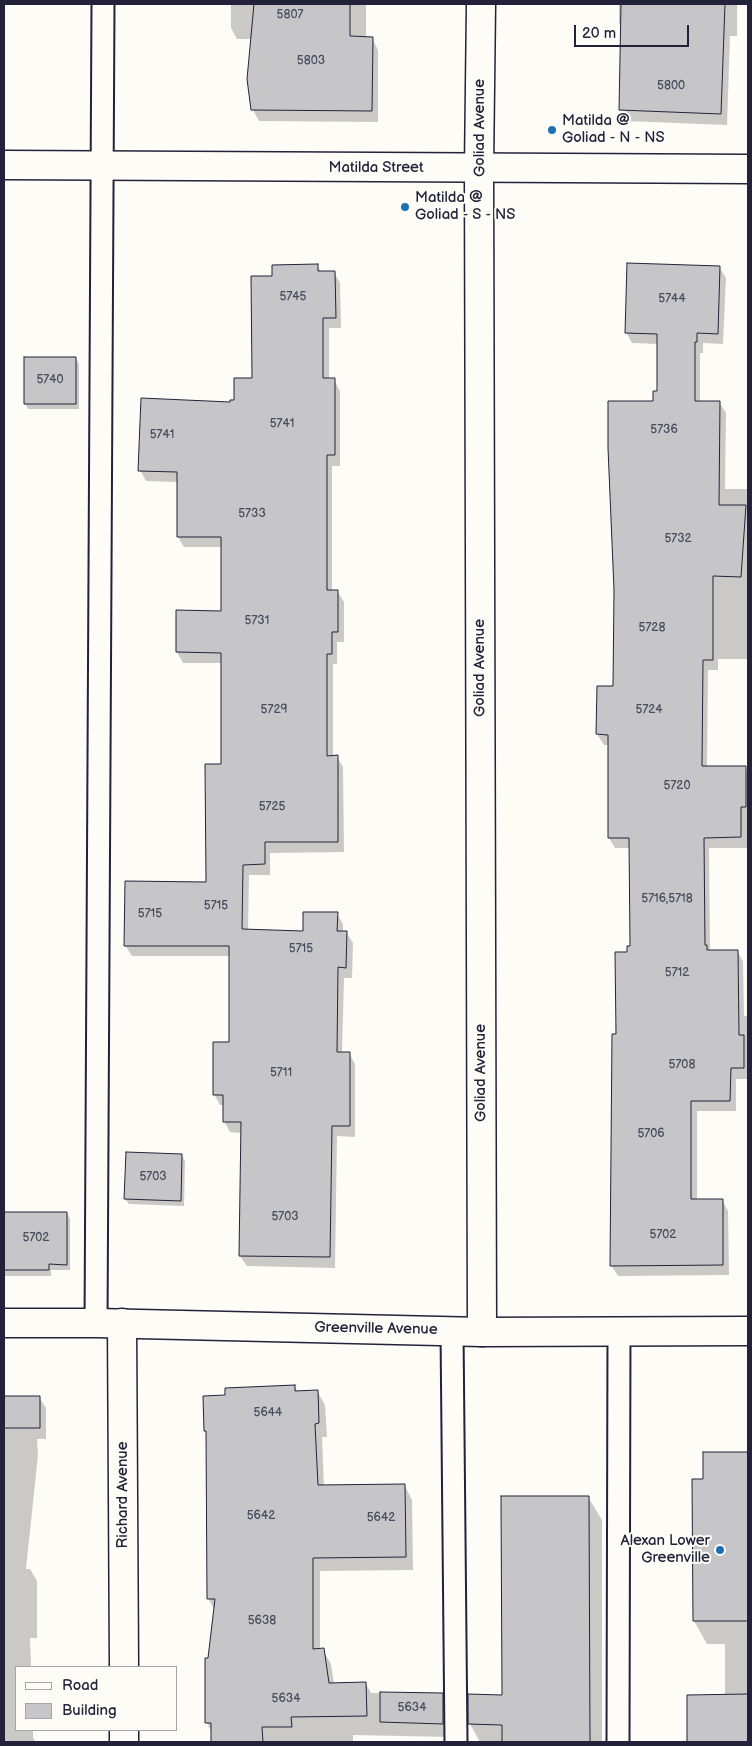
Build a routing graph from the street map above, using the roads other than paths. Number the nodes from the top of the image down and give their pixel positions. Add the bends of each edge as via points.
1 (103, 4) edge
2 (481, 4) edge
3 (4, 165) edge
4 (102, 166) junction
5 (479, 169) junction
6 (748, 169) edge
7 (4, 1323) edge
8 (109, 1323) junction
9 (748, 1330) edge
10 (452, 1331) junction
11 (618, 1331) junction
12 (482, 1332) junction
13 (124, 1666) edge
14 (456, 1742) edge
15 (618, 1742) edge

1 - 4 lane
2 - 5 street, Goliad Avenue
3 - 4 street, Matilda Street
4 - 5 street, Matilda Street
4 - 8 lane
5 - 6 street, Matilda Street
5 - 12 street, Goliad Avenue
7 - 8 street, Greenville Avenue
8 - 10 street, Greenville Avenue
8 - 13 street, Richard Avenue
9 - 11 street, Greenville Avenue
10 - 12 street, Greenville Avenue
10 - 14 lane
11 - 12 street, Greenville Avenue
11 - 15 lane

